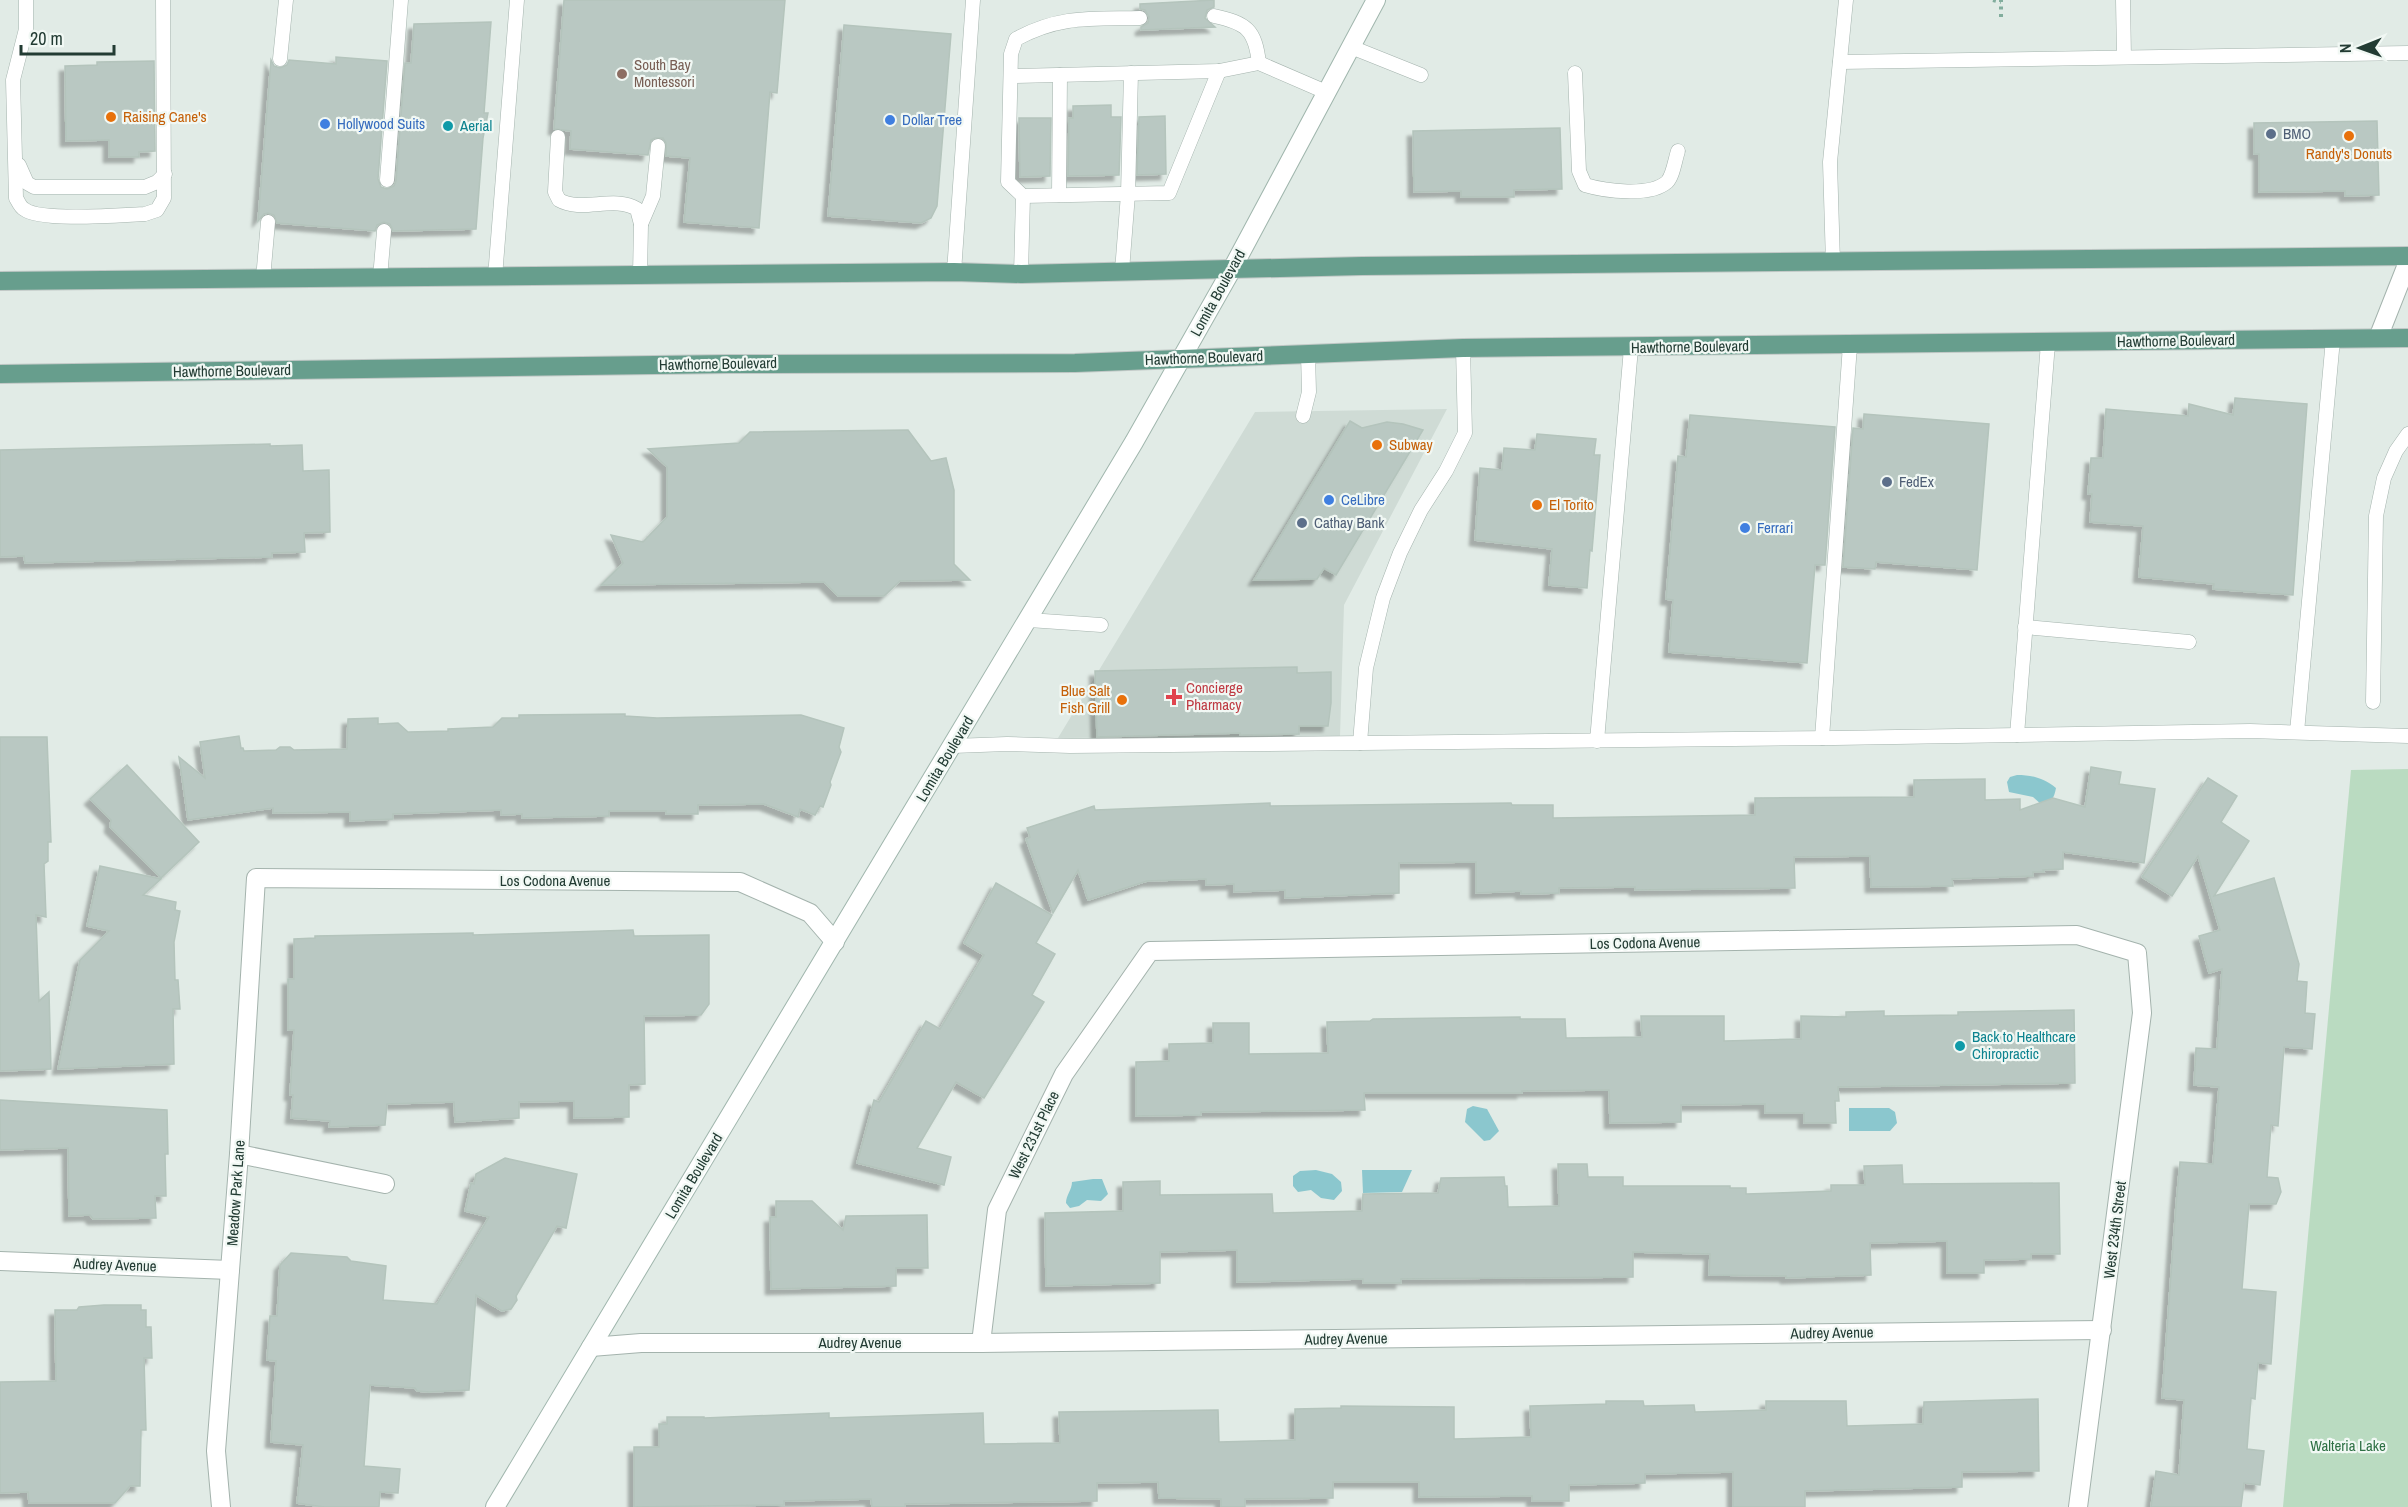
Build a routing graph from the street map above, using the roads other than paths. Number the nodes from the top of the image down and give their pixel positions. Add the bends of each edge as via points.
1 (26, 0) edge
2 (163, 0) edge
3 (286, 0) edge
4 (401, 0) edge
5 (517, 0) edge
6 (973, 0) edge
7 (1376, 0) edge
8 (1846, 0) edge
9 (2123, 0) edge
10 (1215, 16) dead end
11 (1140, 18) dead end
12 (1351, 47) junction
13 (2408, 53) edge
14 (2124, 57) junction
15 (280, 59) dead end
16 (1840, 62) junction
17 (1259, 63) junction
18 (1219, 71) junction
19 (1131, 73) junction
20 (1575, 73) dead end
21 (1060, 75) junction
22 (1421, 75) dead end
23 (1011, 76) junction
24 (1326, 92) junction
25 (558, 137) dead end
26 (658, 146) dead end
27 (1678, 151) dead end
28 (15, 152) junction
29 (165, 174) junction
30 (387, 180) dead end
31 (1128, 194) junction
32 (1059, 195) junction
33 (1023, 196) junction
34 (268, 222) dead end
35 (641, 224) junction
36 (384, 231) dead end
37 (2408, 256) edge
38 (2408, 262) edge
39 (1833, 263) junction
40 (1232, 269) junction
41 (1122, 271) junction
42 (954, 272) junction
43 (1021, 274) junction
44 (640, 275) junction
45 (495, 277) junction
46 (380, 278) junction
47 (263, 279) junction
48 (0, 281) edge
49 (2408, 338) edge
50 (2333, 339) junction
51 (2378, 339) junction
52 (2048, 342) junction
53 (1850, 345) junction
54 (1464, 348) junction
55 (1631, 348) junction
56 (1308, 354) junction
57 (1182, 359) junction
58 (0, 374) edge
59 (1303, 416) dead end
60 (2408, 434) edge
61 (1029, 620) junction
62 (1101, 624) dead end
63 (2025, 627) junction
64 (2189, 642) dead end
65 (2373, 702) dead end
66 (2297, 732) junction
67 (2017, 735) junction
68 (2408, 736) edge
69 (1822, 738) junction
70 (1597, 741) junction
71 (1360, 743) junction
72 (953, 746) junction
73 (256, 878) joint
74 (835, 942) junction
75 (1150, 951) joint
76 (2137, 953) joint
77 (239, 1154) junction
78 (385, 1184) dead end
79 (0, 1261) edge
80 (230, 1270) junction
81 (2102, 1330) junction
82 (981, 1343) junction
83 (591, 1347) junction
84 (221, 1507) edge
85 (495, 1507) edge
86 (2078, 1507) edge

1 - 28 lane via 26,30 12,80
2 - 29 lane
3 - 15 lane
4 - 30 lane
5 - 45 lane
6 - 42 lane
7 - 12 street, Lomita Boulevard
8 - 16 lane
9 - 14 lane
10 - 17 lane via 1248,28 1257,43
11 - 23 lane via 1071,20 1032,30 1016,39
12 - 22 lane
12 - 24 street, Lomita Boulevard
13 - 14 lane
14 - 16 lane
16 - 39 lane via 1830,162
17 - 18 lane
17 - 24 lane
18 - 19 lane
18 - 31 lane via 1169,193
19 - 21 lane
19 - 31 lane
20 - 27 lane via 1579,171 1585,185 1606,191 1656,189 1669,180
21 - 23 lane
21 - 32 lane
23 - 33 lane via 1008,182
24 - 40 street, Lomita Boulevard
25 - 35 lane via 555,192 559,200 572,205 628,204 637,209
26 - 35 lane via 653,196
28 - 29 lane via 21,173 34,187 145,187
28 - 29 lane via 16,198 22,209 34,214 145,214 157,210 164,198
31 - 32 lane
31 - 41 lane
32 - 33 lane
33 - 43 lane
34 - 47 lane
35 - 44 lane
36 - 46 lane
37 - 39 main road
38 - 51 street
39 - 40 main road
40 - 41 main road
40 - 57 street, Lomita Boulevard
41 - 43 main road
42 - 43 main road
42 - 44 main road
44 - 45 main road
45 - 46 main road
46 - 47 main road
47 - 48 main road
49 - 51 main road, Hawthorne Boulevard
50 - 51 main road, Hawthorne Boulevard
50 - 52 main road, Hawthorne Boulevard
50 - 66 lane
52 - 53 main road, Hawthorne Boulevard
52 - 63 lane
53 - 55 main road, Hawthorne Boulevard
53 - 69 lane
54 - 55 main road, Hawthorne Boulevard
54 - 56 main road, Hawthorne Boulevard
54 - 71 lane via 1465,433 1421,510 1383,598 1366,668
55 - 70 lane
56 - 57 main road, Hawthorne Boulevard
56 - 59 lane via 1309,392
57 - 58 main road, Hawthorne Boulevard
57 - 61 street, Lomita Boulevard
60 - 65 lane via 2384,478 2376,516
61 - 62 lane
61 - 72 street, Lomita Boulevard
63 - 64 lane
63 - 67 lane
66 - 67 lane
66 - 68 lane
67 - 69 lane
69 - 70 lane
70 - 71 lane
71 - 72 lane
72 - 74 street, Lomita Boulevard
73 - 74 street, Los Codona Avenue via 740,882 810,913
73 - 77 street, Meadow Park Lane
74 - 83 street, Lomita Boulevard
75 - 76 street, Los Codona Avenue via 2077,935
75 - 82 street, West 231st Place via 1064,1074 997,1210
76 - 81 street, West 234th Street via 2142,1013
77 - 78 street
77 - 80 street, Meadow Park Lane
79 - 80 street, Audrey Avenue
80 - 84 street, Meadow Park Lane via 216,1451
81 - 82 street, Audrey Avenue
81 - 86 street, West 234th Street
82 - 83 street, Audrey Avenue via 640,1343
83 - 85 street, Lomita Boulevard

